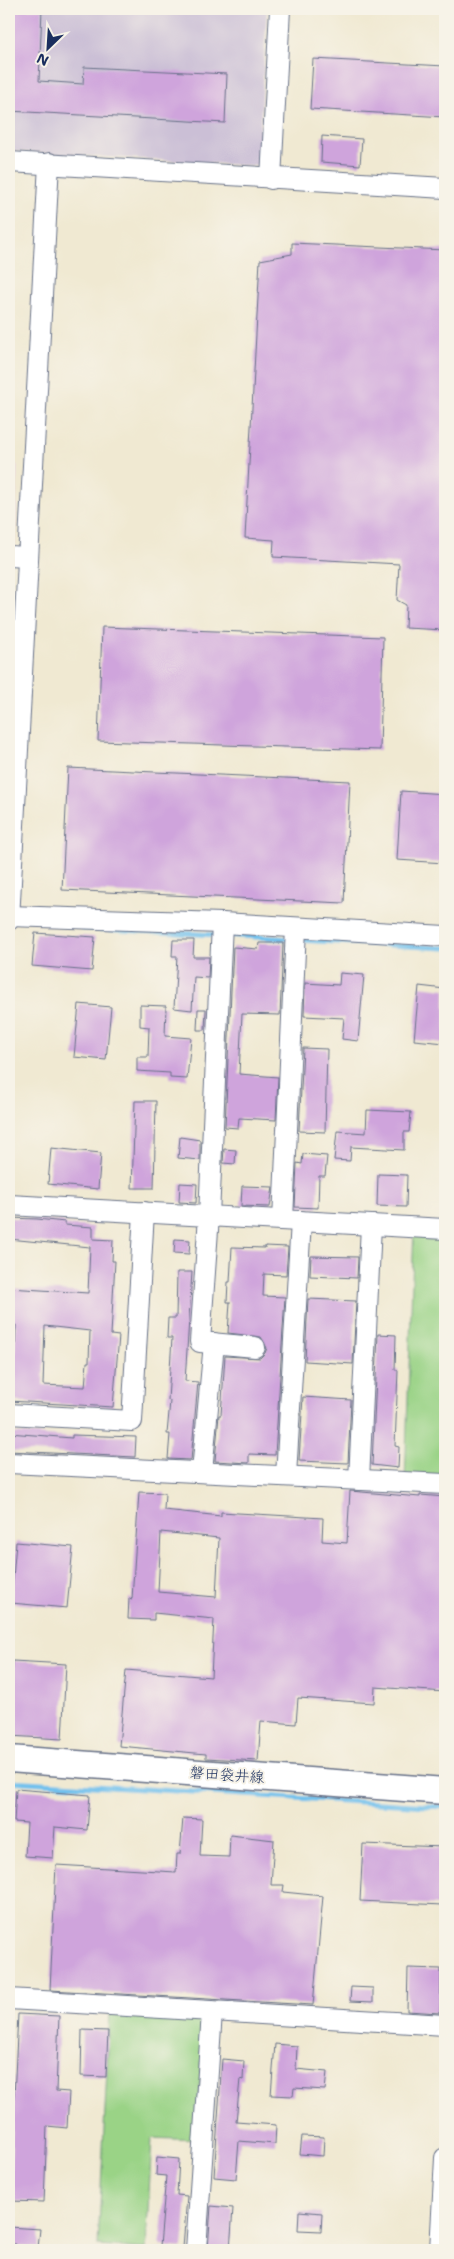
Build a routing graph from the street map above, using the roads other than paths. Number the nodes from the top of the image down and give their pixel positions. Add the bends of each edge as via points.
1 (280, 9) edge
2 (9, 162) edge
3 (49, 163) junction
4 (271, 179) junction
5 (445, 188) edge
6 (19, 556) edge
7 (16, 677) edge
8 (11, 826) edge
9 (9, 916) edge
10 (9, 920) edge
11 (222, 932) junction
12 (445, 936) edge
13 (295, 937) junction
14 (9, 1205) edge
15 (144, 1212) junction
16 (209, 1216) junction
17 (292, 1220) junction
18 (371, 1225) junction
19 (445, 1229) edge
20 (214, 1343) junction
21 (255, 1347) dead end
22 (9, 1414) edge
23 (9, 1463) edge
24 (202, 1472) junction
25 (286, 1476) junction
26 (359, 1480) junction
27 (445, 1484) edge
28 (9, 1759) edge
29 (445, 1791) edge
30 (9, 1999) edge
31 (212, 2012) junction
32 (445, 2025) edge
33 (445, 2158) edge
34 (196, 2250) edge
35 (440, 2250) edge

1 - 4 street
2 - 3 street
3 - 4 street
3 - 6 street
4 - 5 street
6 - 7 street
7 - 8 street
8 - 9 street
9 - 10 street
9 - 11 street
11 - 13 street
11 - 16 street
12 - 13 street
13 - 17 street
14 - 15 street
15 - 16 street
15 - 22 street via 132,1421
16 - 17 street
16 - 20 street via 200,1342
17 - 18 street
17 - 25 street
18 - 19 street
18 - 26 street
20 - 21 street
20 - 24 street
23 - 24 street
24 - 25 street
25 - 26 street
26 - 27 street
28 - 29 main road, 磐田袋井線
30 - 31 street
31 - 32 street
31 - 34 street
33 - 35 street

